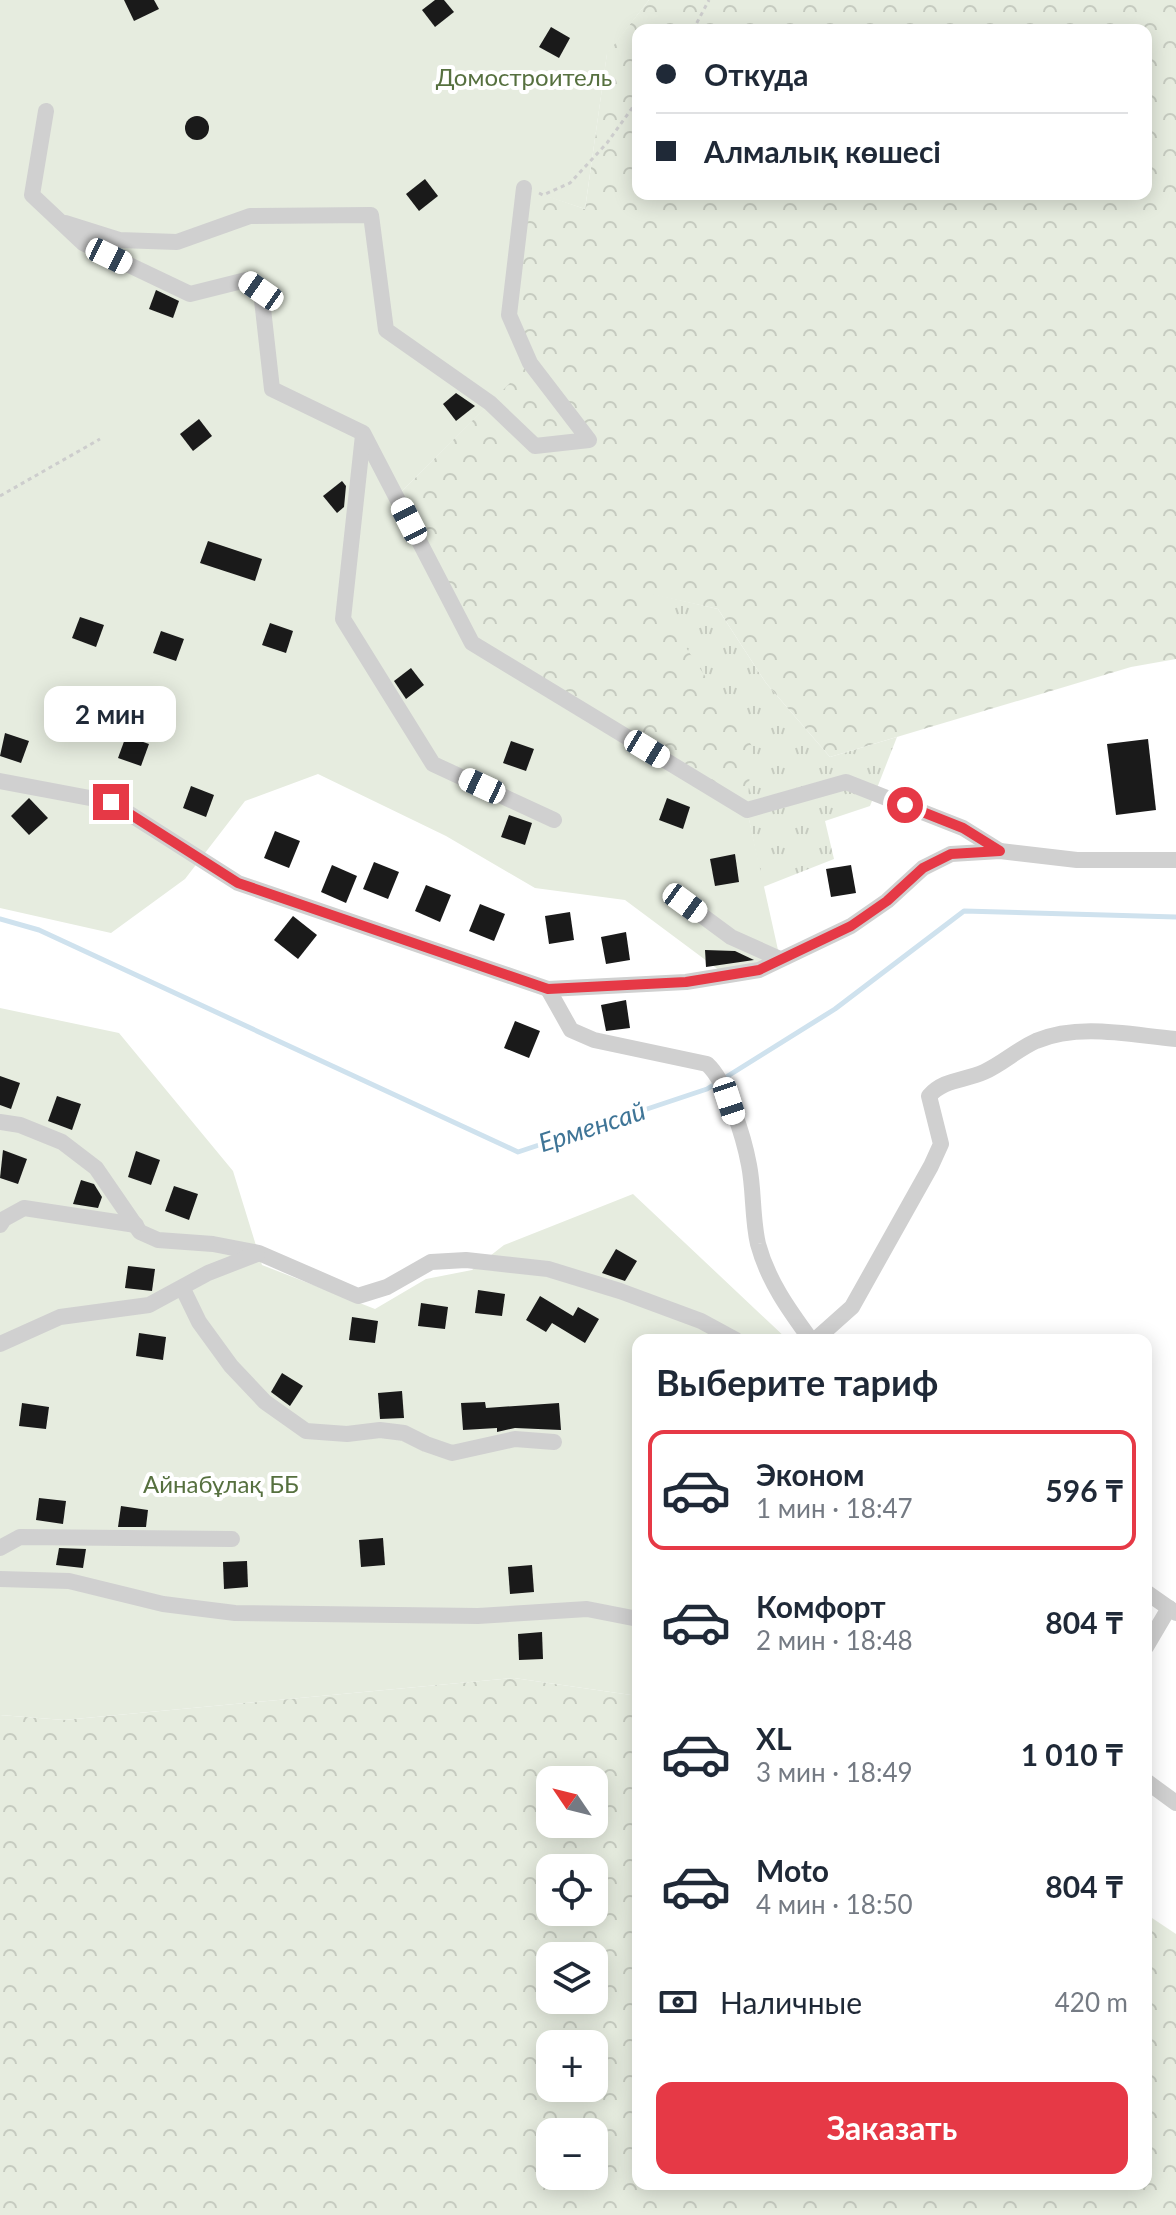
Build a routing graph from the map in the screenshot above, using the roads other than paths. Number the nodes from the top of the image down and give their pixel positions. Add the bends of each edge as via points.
1 (46, 111) dead end
2 (524, 188) road end
3 (60, 222) junction
4 (363, 433) junction
5 (0, 781) edge
6 (554, 820) dead end
7 (1000, 851) junction
8 (1176, 860) edge
9 (685, 903) dead end
10 (780, 959) junction
11 (548, 989) junction
12 (1176, 1039) edge
13 (0, 1122) edge
14 (0, 1225) edge
15 (136, 1225) junction
16 (259, 1253) junction
17 (183, 1289) junction
18 (725, 1334) edge
19 (808, 1334) edge
20 (820, 1334) edge
21 (0, 1344) edge
22 (554, 1442) dead end
23 (232, 1539) dead end
24 (0, 1548) edge
25 (0, 1579) edge
26 (1152, 1596) edge
27 (1173, 1611) edge
28 (632, 1618) edge
29 (1152, 1639) edge
30 (1152, 1785) edge
31 (1176, 1803) edge

1 - 3 street via 32,195
2 - 3 street via 509,315 530,363 589,440 535,446 490,403 386,330 371,215 250,216 177,242 119,240
3 - 4 street via 83,243 190,294 246,280 261,291 272,389
4 - 6 street via 343,619 433,764
4 - 7 street via 472,643 747,810 846,782 963,828
5 - 11 street via 111,802 238,883
7 - 8 street via 1077,860
7 - 10 street via 951,854 923,868 851,926
9 - 10 street via 731,937
10 - 11 street via 759,970 686,982
11 - 19 street via 571,1030 713,1069 749,1163 758,1244 779,1296
12 - 20 street via 1063,1032 1033,1042 982,1073 939,1085 929,1096 941,1144 931,1166 852,1307
13 - 15 street via 62,1142 96,1168
14 - 15 street via 24,1208
15 - 16 street via 158,1240
16 - 17 street
16 - 18 street via 358,1296 387,1287 431,1262 466,1260 548,1269 620,1291
17 - 21 street via 149,1305 60,1317
17 - 22 street via 231,1366 265,1402 306,1431 404,1433 452,1453 515,1439
23 - 24 street via 20,1537
25 - 28 street via 69,1581 163,1604 235,1613 478,1616 587,1609
26 - 27 street
27 - 29 street
30 - 31 street

